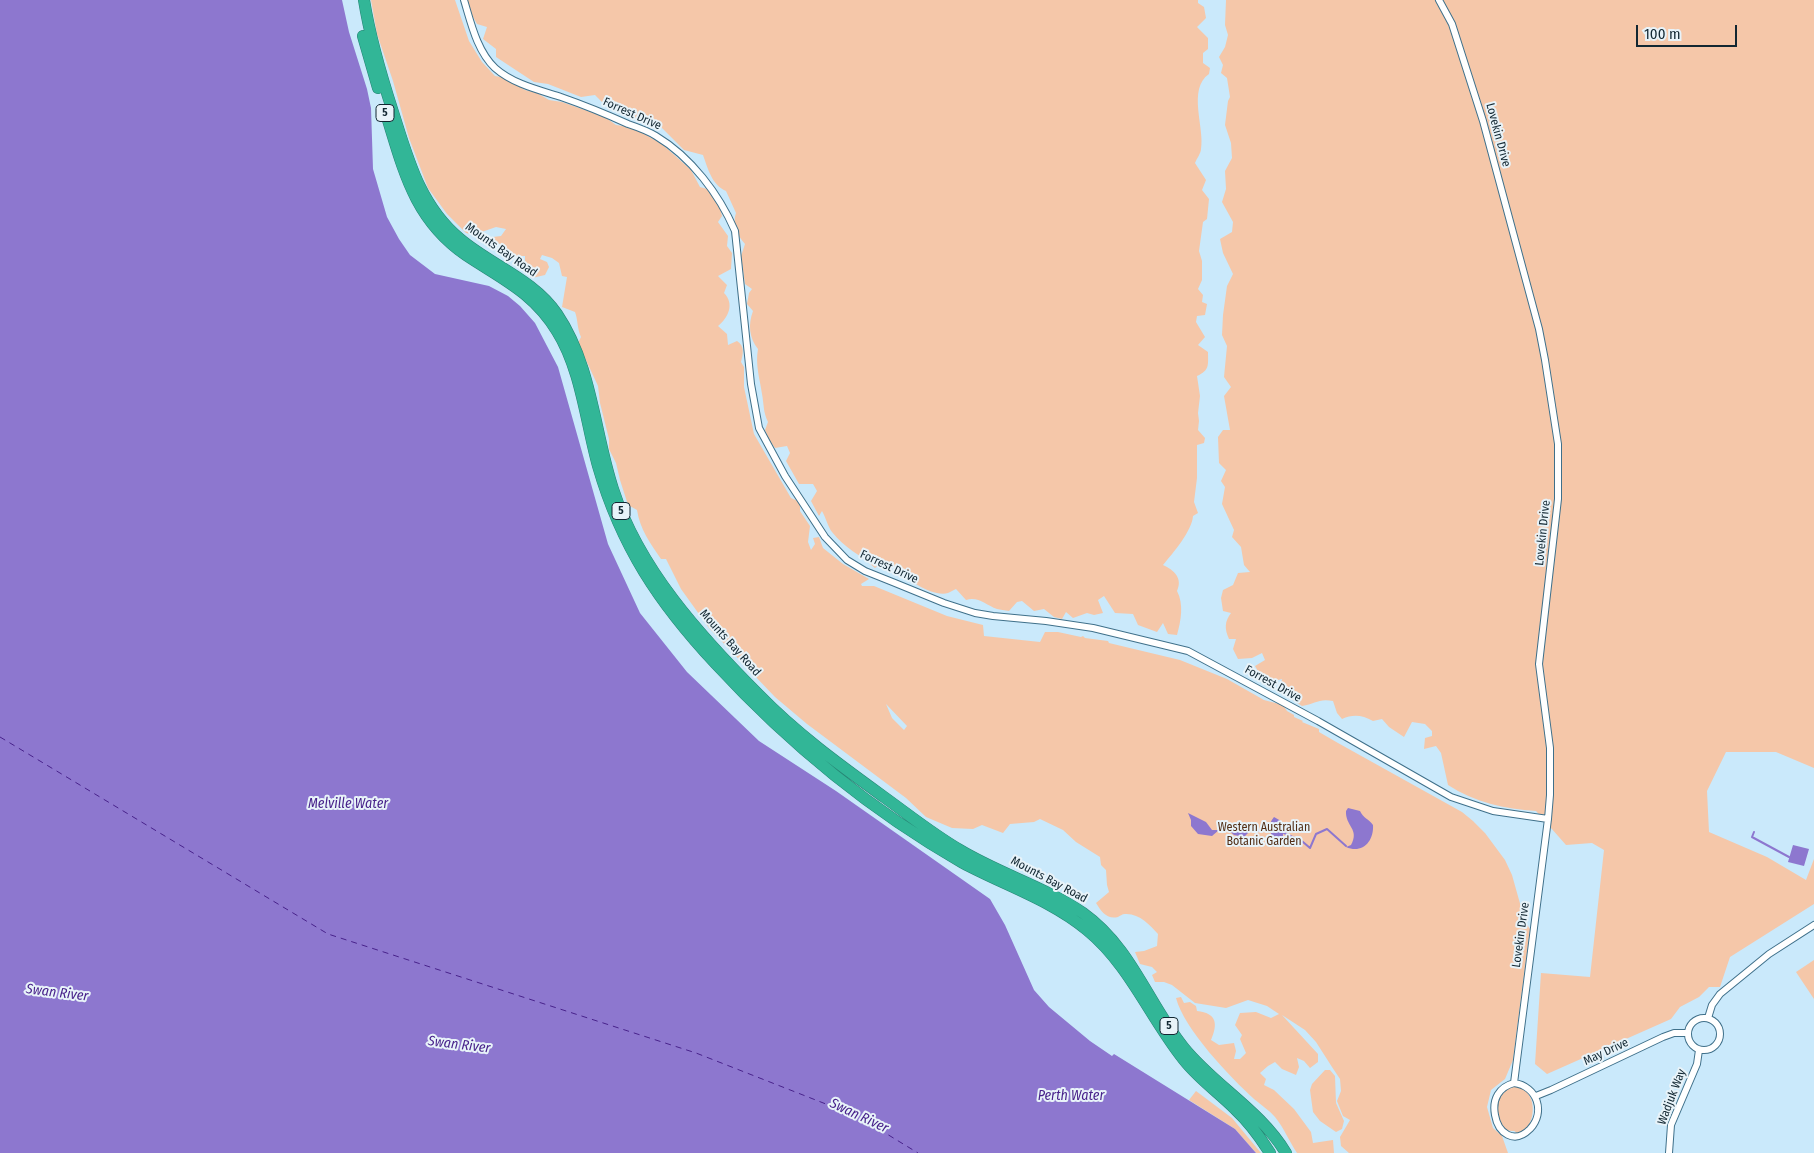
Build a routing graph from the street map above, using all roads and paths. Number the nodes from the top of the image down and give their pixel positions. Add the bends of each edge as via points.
1 (356, 0) edge
2 (364, 0) edge
3 (464, 0) edge
4 (1439, 0) edge
5 (1548, 819) junction
6 (1814, 925) edge
7 (1708, 1018) junction
8 (1687, 1033) junction
9 (1698, 1050) junction
10 (1514, 1083) junction
11 (1536, 1096) junction
12 (1270, 1153) edge
13 (1286, 1153) edge
14 (1669, 1153) edge

1 - 12 highway, Mounts Bay Road / 5 via 369,58 414,197 449,241 531,298 560,334 574,370 609,503 626,541 662,602 715,664 774,723 859,794 964,863 1066,915 1106,946 1183,1058 1248,1122
2 - 13 highway, Mounts Bay Road / 5 via 387,93 417,183 439,218 456,236 540,294 572,338 613,489 636,543 674,602 758,695 831,758 957,849 1057,897 1102,928 1139,975 1186,1050 1249,1108
3 - 5 street, Forrest Drive via 485,56 495,68 522,83 656,135 707,182 735,231 751,384 759,428 784,476 825,537 848,560 865,571 962,609 1093,628 1188,651 1452,797 1493,811
4 - 5 street, Lovekin Drive via 1452,24 1483,121 1539,329 1558,444 1558,499 1540,664 1550,748
5 - 10 street, Lovekin Drive
6 - 7 street via 1769,954 1720,994
7 - 8 street via 1692,1023
7 - 9 street via 1720,1030 1719,1042 1710,1050
8 - 9 street via 1690,1044
8 - 11 street, May Drive via 1663,1037
9 - 14 street, Wadjuk Way via 1697,1064 1671,1126
10 - 11 street via 1528,1086
10 - 11 street via 1500,1089 1494,1109 1499,1128 1506,1134 1523,1134 1531,1128 1537,1111

